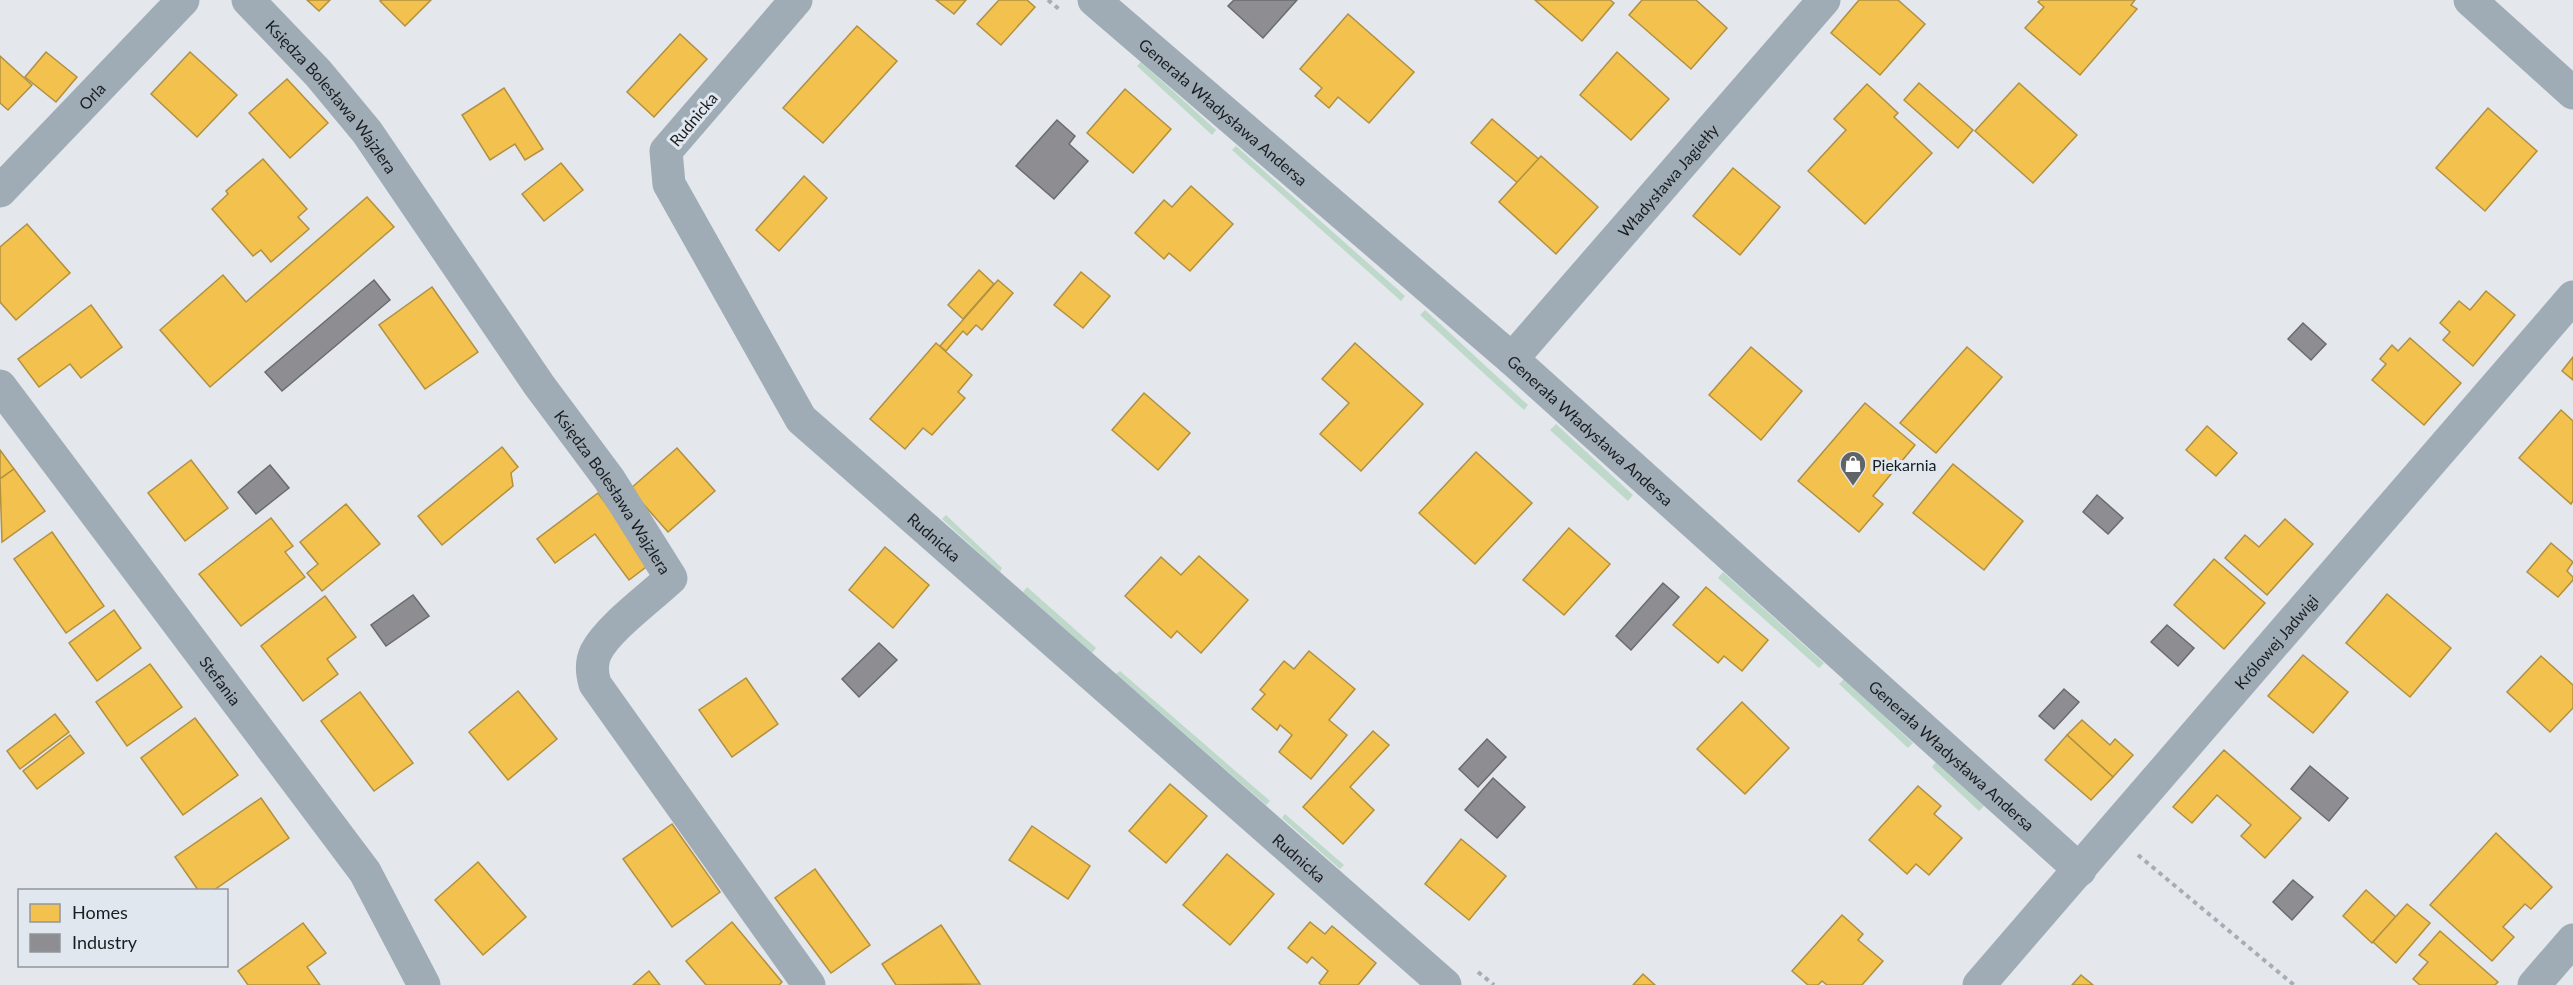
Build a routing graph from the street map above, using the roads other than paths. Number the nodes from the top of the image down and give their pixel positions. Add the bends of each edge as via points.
1 (183, 0) edge
2 (248, 0) edge
3 (796, 0) edge
4 (1094, 0) edge
5 (1824, 0) edge
6 (2470, 0) edge
7 (2573, 93) edge
8 (0, 191) edge
9 (2573, 297) edge
10 (1512, 359) junction
11 (0, 386) edge
12 (2080, 870) junction
13 (2573, 940) edge
14 (424, 985) edge
15 (809, 985) edge
16 (1445, 985) edge
17 (1978, 985) edge
18 (2534, 985) edge

1 - 8 street, Orla
2 - 15 street, Księdza Bolesława Wajzlera via 318,73 379,150 539,385 609,479 671,578 605,638 595,653 595,684
3 - 16 street, Rudnicka via 666,152 669,184 801,419
4 - 10 street, Generała Władysława Andersa
5 - 10 street, Władysława Jagiełły
6 - 7 street
9 - 12 street, Królowej Jadwigi
10 - 12 street, Generała Władysława Andersa
11 - 14 street, Stefania via 365,872
12 - 17 street, Królowej Jadwigi
13 - 18 street

